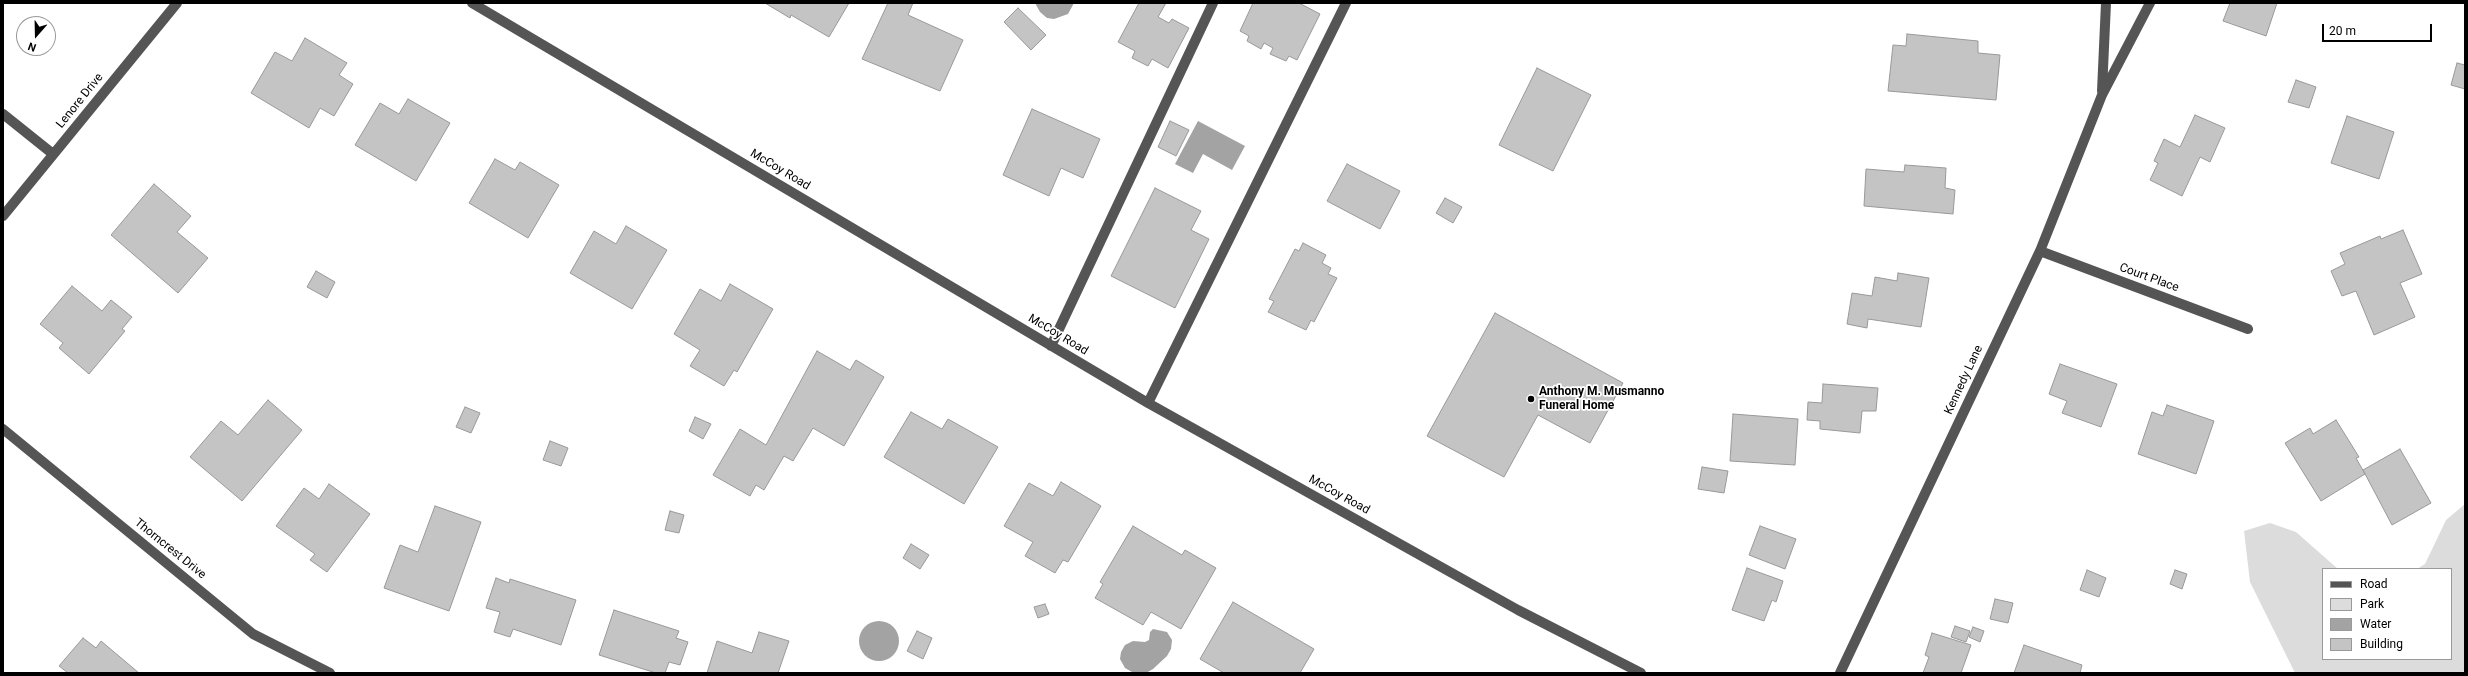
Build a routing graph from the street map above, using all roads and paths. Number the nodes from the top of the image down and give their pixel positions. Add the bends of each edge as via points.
1 (177, 3) edge
2 (472, 3) edge
3 (1213, 3) edge
4 (1346, 3) edge
5 (2106, 3) edge
6 (2150, 3) edge
7 (2102, 95) junction
8 (3, 114) edge
9 (53, 154) junction
10 (3, 216) edge
11 (2040, 251) junction
12 (2248, 329) dead end
13 (1051, 346) junction
14 (1148, 403) junction
15 (3, 429) edge
16 (330, 673) edge
17 (1641, 673) edge
18 (1840, 673) edge

1 - 9 street, Lenore Drive
2 - 13 street, McCoy Road
3 - 13 street
4 - 14 street
5 - 7 street
6 - 7 street
7 - 11 street, Kennedy Lane
8 - 9 street
9 - 10 street, Lenore Drive
11 - 12 street, Court Place
11 - 18 street, Kennedy Lane
13 - 14 street, McCoy Road
14 - 17 street, McCoy Road via 1518,610
15 - 16 street, Thorncrest Drive via 253,634

